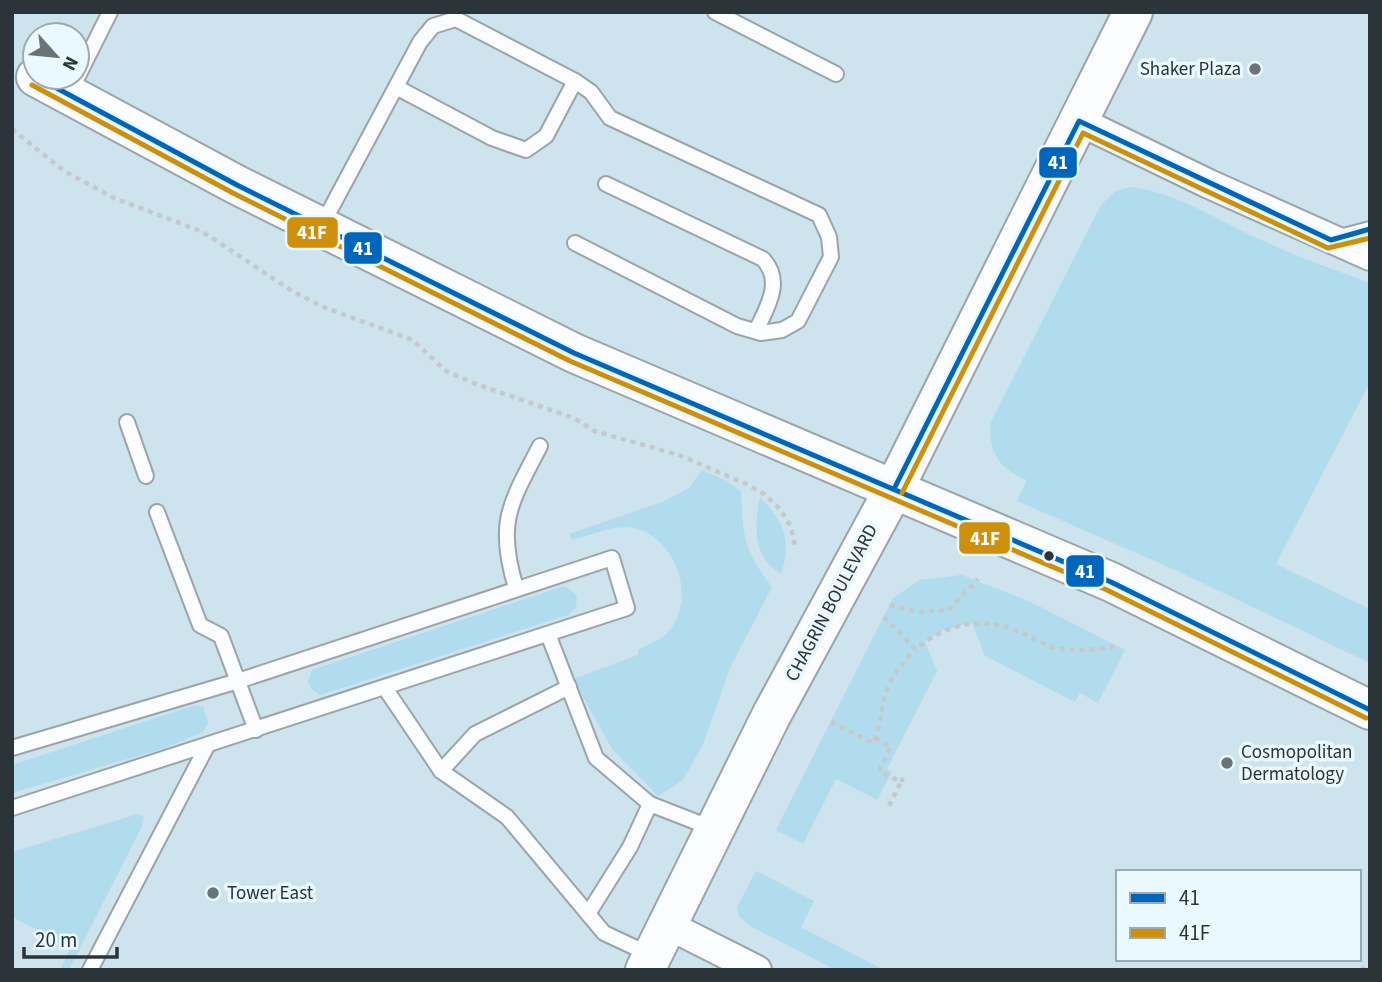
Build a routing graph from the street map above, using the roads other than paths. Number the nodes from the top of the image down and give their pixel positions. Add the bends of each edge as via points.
1 (110, 12) edge
2 (715, 12) edge
3 (1133, 12) edge
4 (91, 33) edge
5 (836, 74) dead end
6 (575, 81) junction
7 (396, 87) junction
8 (62, 91) edge
9 (1079, 121) junction
10 (606, 184) dead end
11 (321, 227) junction
12 (1370, 229) edge
13 (1331, 240) junction
14 (575, 243) dead end
15 (1370, 256) edge
16 (756, 331) junction
17 (127, 422) dead end
18 (540, 446) dead end
19 (145, 476) dead end
20 (894, 489) junction
21 (157, 512) dead end
22 (516, 588) junction
23 (548, 634) junction
24 (238, 681) junction
25 (569, 687) junction
26 (385, 688) junction
27 (1370, 710) edge
28 (256, 730) junction
29 (206, 746) junction
30 (12, 748) edge
31 (441, 771) junction
32 (650, 804) junction
33 (12, 808) edge
34 (716, 830) junction
35 (588, 914) junction
36 (655, 950) edge
37 (90, 970) edge
38 (757, 970) edge

1 - 4 lane
2 - 5 lane
3 - 9 main road, CHAGRIN BOULEVARD
6 - 7 lane via 456,19 433,26
6 - 7 lane via 547,136 526,150 492,138
6 - 16 lane via 591,92 610,118 820,215 831,257 798,321 782,330
7 - 11 lane
8 - 11 main road
9 - 13 street
9 - 20 main road, CHAGRIN BOULEVARD
10 - 16 lane via 763,260 772,269 774,281
11 - 20 main road via 574,353
12 - 13 lane
13 - 15 street
14 - 16 lane via 737,326
17 - 19 lane
18 - 22 lane via 511,503 505,526
20 - 27 main road via 1174,611
20 - 34 main road, CHAGRIN BOULEVARD via 771,716
21 - 24 lane via 200,625 221,636
22 - 23 lane via 612,558 627,608
22 - 24 lane
23 - 25 lane
23 - 26 lane
24 - 28 lane
24 - 30 lane
25 - 31 lane via 475,734
25 - 32 lane via 596,758
26 - 28 lane
26 - 31 lane
28 - 29 lane
29 - 33 lane
29 - 37 lane
31 - 35 lane via 507,817
32 - 34 lane
32 - 35 lane via 630,848
34 - 36 main road, CHAGRIN BOULEVARD
35 - 36 lane via 604,933
36 - 38 street

